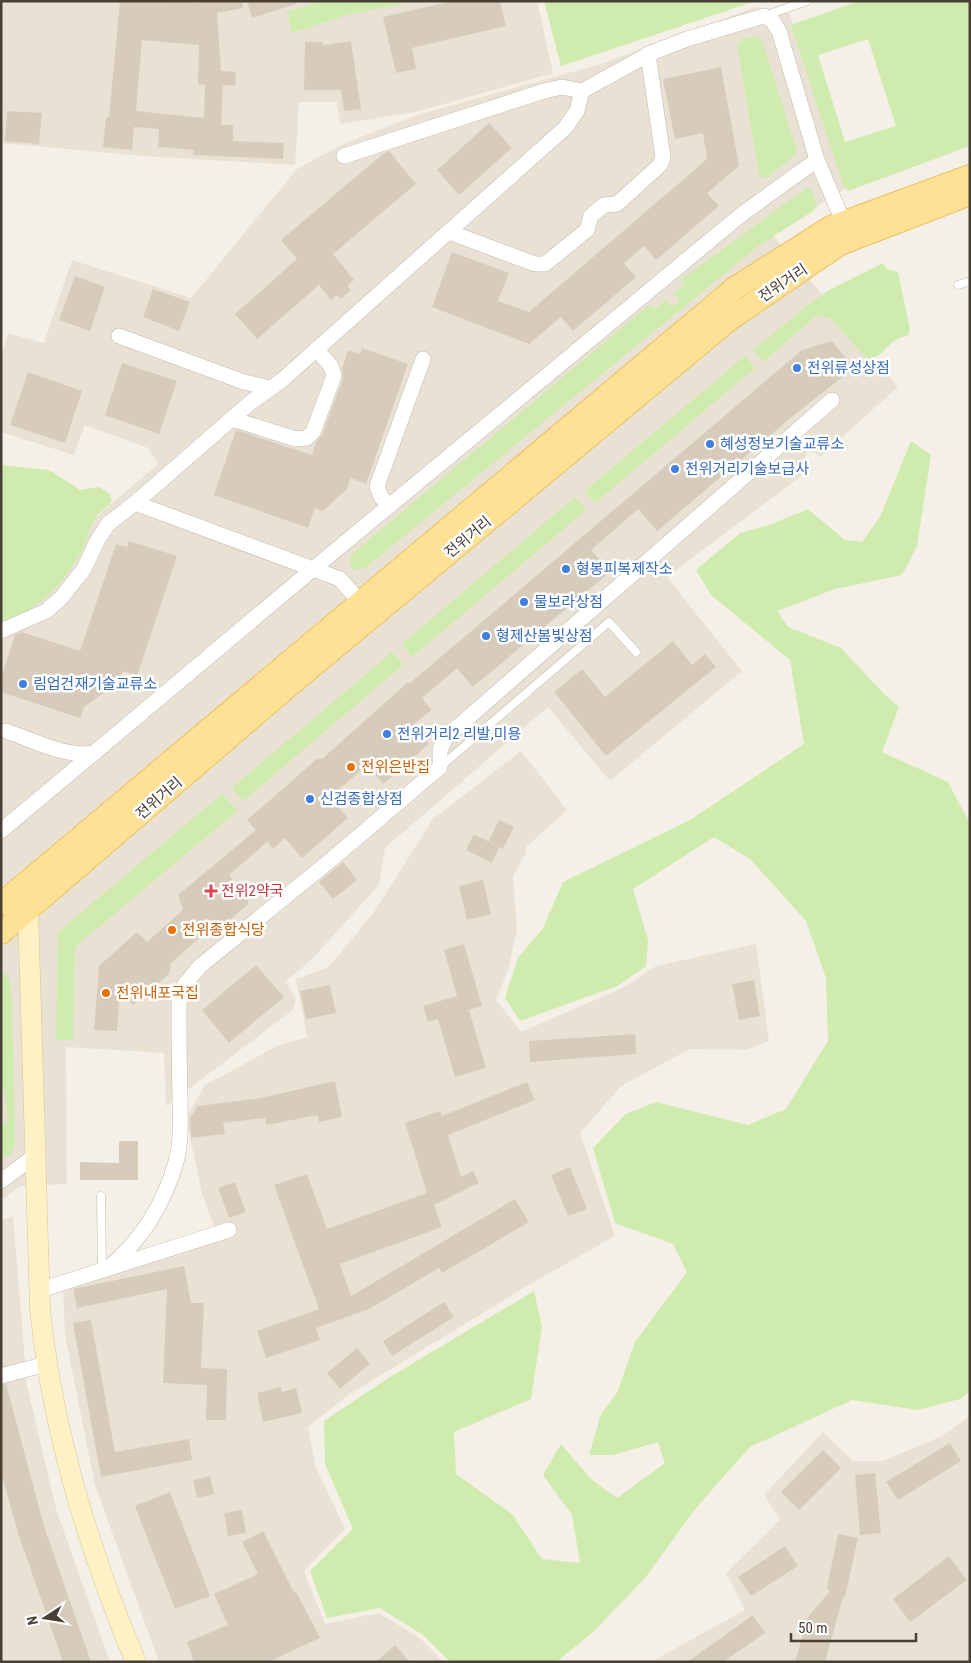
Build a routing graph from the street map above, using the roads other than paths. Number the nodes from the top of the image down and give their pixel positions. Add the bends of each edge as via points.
1 (807, 1) edge
2 (764, 16) junction
3 (648, 54) junction
4 (582, 91) junction
5 (344, 156) dead end
6 (817, 160) junction
7 (970, 176) edge
8 (970, 194) edge
9 (843, 221) junction
10 (448, 232) junction
11 (970, 281) edge
12 (958, 285) dead end
13 (119, 336) dead end
14 (316, 349) junction
15 (423, 358) dead end
16 (270, 388) junction
17 (832, 400) dead end
18 (232, 419) junction
19 (135, 503) junction
20 (390, 506) junction
21 (313, 569) junction
22 (360, 602) junction
23 (1, 631) edge
24 (636, 652) dead end
25 (6, 731) dead end
26 (95, 753) junction
27 (440, 767) junction
28 (1, 831) edge
29 (1, 904) edge
30 (28, 910) junction
31 (1, 933) edge
32 (36, 1155) junction
33 (1, 1181) edge
34 (101, 1196) dead end
35 (229, 1230) dead end
36 (105, 1270) junction
37 (40, 1290) junction
38 (46, 1364) junction
39 (1, 1376) edge
40 (136, 1662) edge

1 - 2 lane
2 - 3 street
2 - 6 street via 772,20 779,31
3 - 4 street
3 - 10 street via 663,157 660,165 638,185 616,204 604,205 597,210 591,216 587,230 545,264 535,264
4 - 5 street via 562,87 544,91
4 - 10 street via 577,111 565,128
6 - 9 street
6 - 20 street via 742,214
7 - 9 main road, 전위거리
8 - 30 main road, 전위거리 via 840,244 730,319 285,689
9 - 22 main road, 전위거리 via 735,288
10 - 14 street
11 - 12 lane
13 - 16 street via 244,382
14 - 16 street
14 - 18 street via 331,366 334,376 314,432 307,438 296,439
15 - 20 street via 377,486 381,497
16 - 18 street
17 - 27 street via 446,737 440,750
18 - 19 street
19 - 21 street
19 - 23 street via 108,524 84,569 62,598 38,614
20 - 21 street
21 - 22 street via 340,579
21 - 26 street
22 - 29 main road, 전위거리
24 - 27 lane via 609,622
25 - 26 street via 73,753
26 - 28 street
27 - 36 street via 200,966 185,984 179,1002 180,1131 176,1161 164,1194 144,1232
30 - 31 main road, 전위거리
30 - 32 street
32 - 33 street
32 - 37 street
34 - 36 lane
35 - 36 street
36 - 37 street
37 - 38 street
38 - 39 street
38 - 40 street via 78,1497 122,1630

